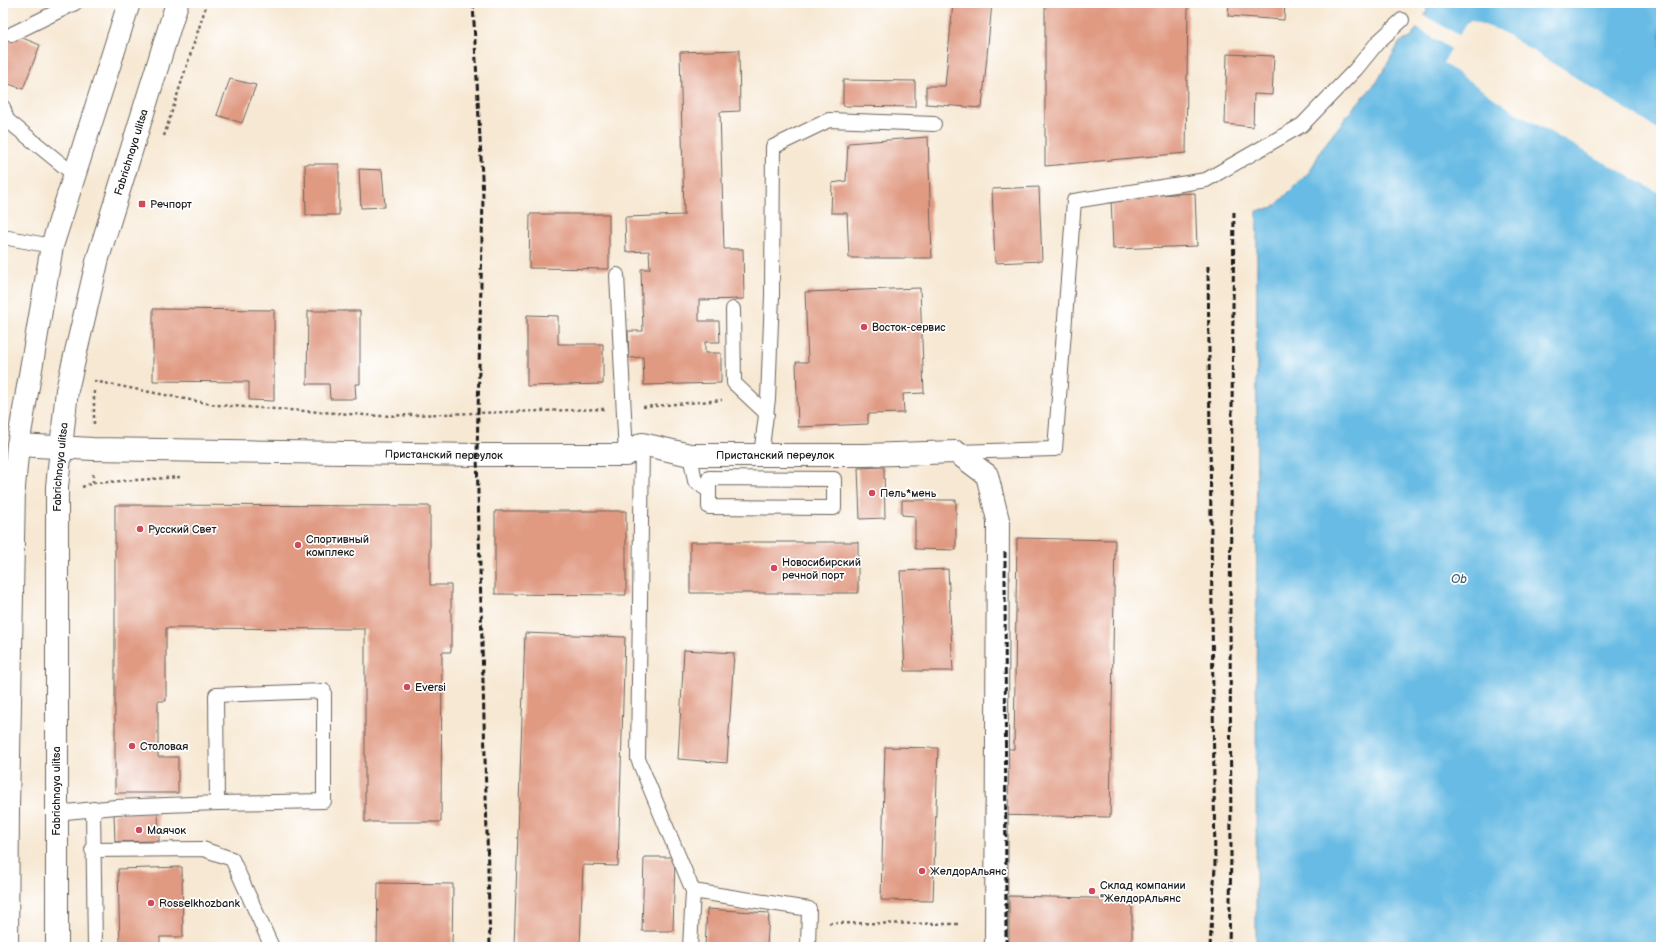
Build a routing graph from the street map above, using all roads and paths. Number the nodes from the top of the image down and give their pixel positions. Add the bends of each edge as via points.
1 (75, 3) edge
2 (129, 3) edge
3 (177, 3) edge
4 (207, 3) edge
5 (1402, 20) dead end
6 (12, 34) dead end
7 (3, 107) edge
8 (934, 124) dead end
9 (163, 138) dead end
10 (76, 176) junction
11 (3, 237) edge
12 (52, 246) junction
13 (617, 275) dead end
14 (733, 309) dead end
15 (96, 374) dead end
16 (94, 381) junction
17 (750, 398) junction
18 (624, 408) junction
19 (767, 414) junction
20 (18, 445) junction
21 (60, 448) junction
22 (93, 449) junction
23 (634, 449) junction
24 (956, 452) junction
25 (690, 455) junction
26 (761, 455) junction
27 (187, 476) dead end
28 (93, 483) junction
29 (709, 491) junction
30 (81, 495) dead end
31 (217, 803) junction
32 (93, 809) junction
33 (56, 812) junction
34 (92, 850) junction
35 (693, 891) junction
36 (821, 923) dead end
37 (958, 924) dead end
38 (7, 947) edge
39 (57, 947) edge
40 (95, 947) edge
41 (272, 947) edge
42 (690, 947) edge
43 (808, 947) edge
44 (996, 947) edge

1 - 6 lane
2 - 10 main road
3 - 21 main road, Fabrichnaya ulitsa via 98,258 67,390
4 - 9 path
5 - 24 lane via 1378,42 1302,125 1206,180 1074,201 1055,448
7 - 10 lane via 7,120
8 - 19 lane via 829,120 772,147 772,295
10 - 12 main road
11 - 12 lane
12 - 20 main road
13 - 18 lane
14 - 17 lane via 734,383
15 - 16 path
16 - 18 path via 216,405 380,416
16 - 22 path
17 - 18 path
17 - 19 lane
18 - 23 lane
19 - 26 lane
20 - 21 main road, Пристанский переулок
20 - 38 main road via 14,487
21 - 22 main road, Пристанский переулок
21 - 33 main road, Fabrichnaya ulitsa via 57,495
22 - 23 main road, Пристанский переулок
22 - 28 path
23 - 25 main road, Пристанский переулок
23 - 35 lane via 638,759
24 - 26 main road, Пристанский переулок
24 - 44 main road via 987,475 998,520
25 - 26 main road, Пристанский переулок
25 - 29 lane via 695,481
27 - 28 path
28 - 30 path via 81,487
29 - 29 lane via 710,478 834,479 834,508 709,507
31 - 31 lane via 216,695 324,691 324,801
31 - 32 lane
32 - 33 lane
32 - 34 lane
33 - 39 main road, Fabrichnaya ulitsa
34 - 40 lane
34 - 41 lane via 203,849 232,859
35 - 42 lane
35 - 43 lane via 809,909
36 - 37 path

